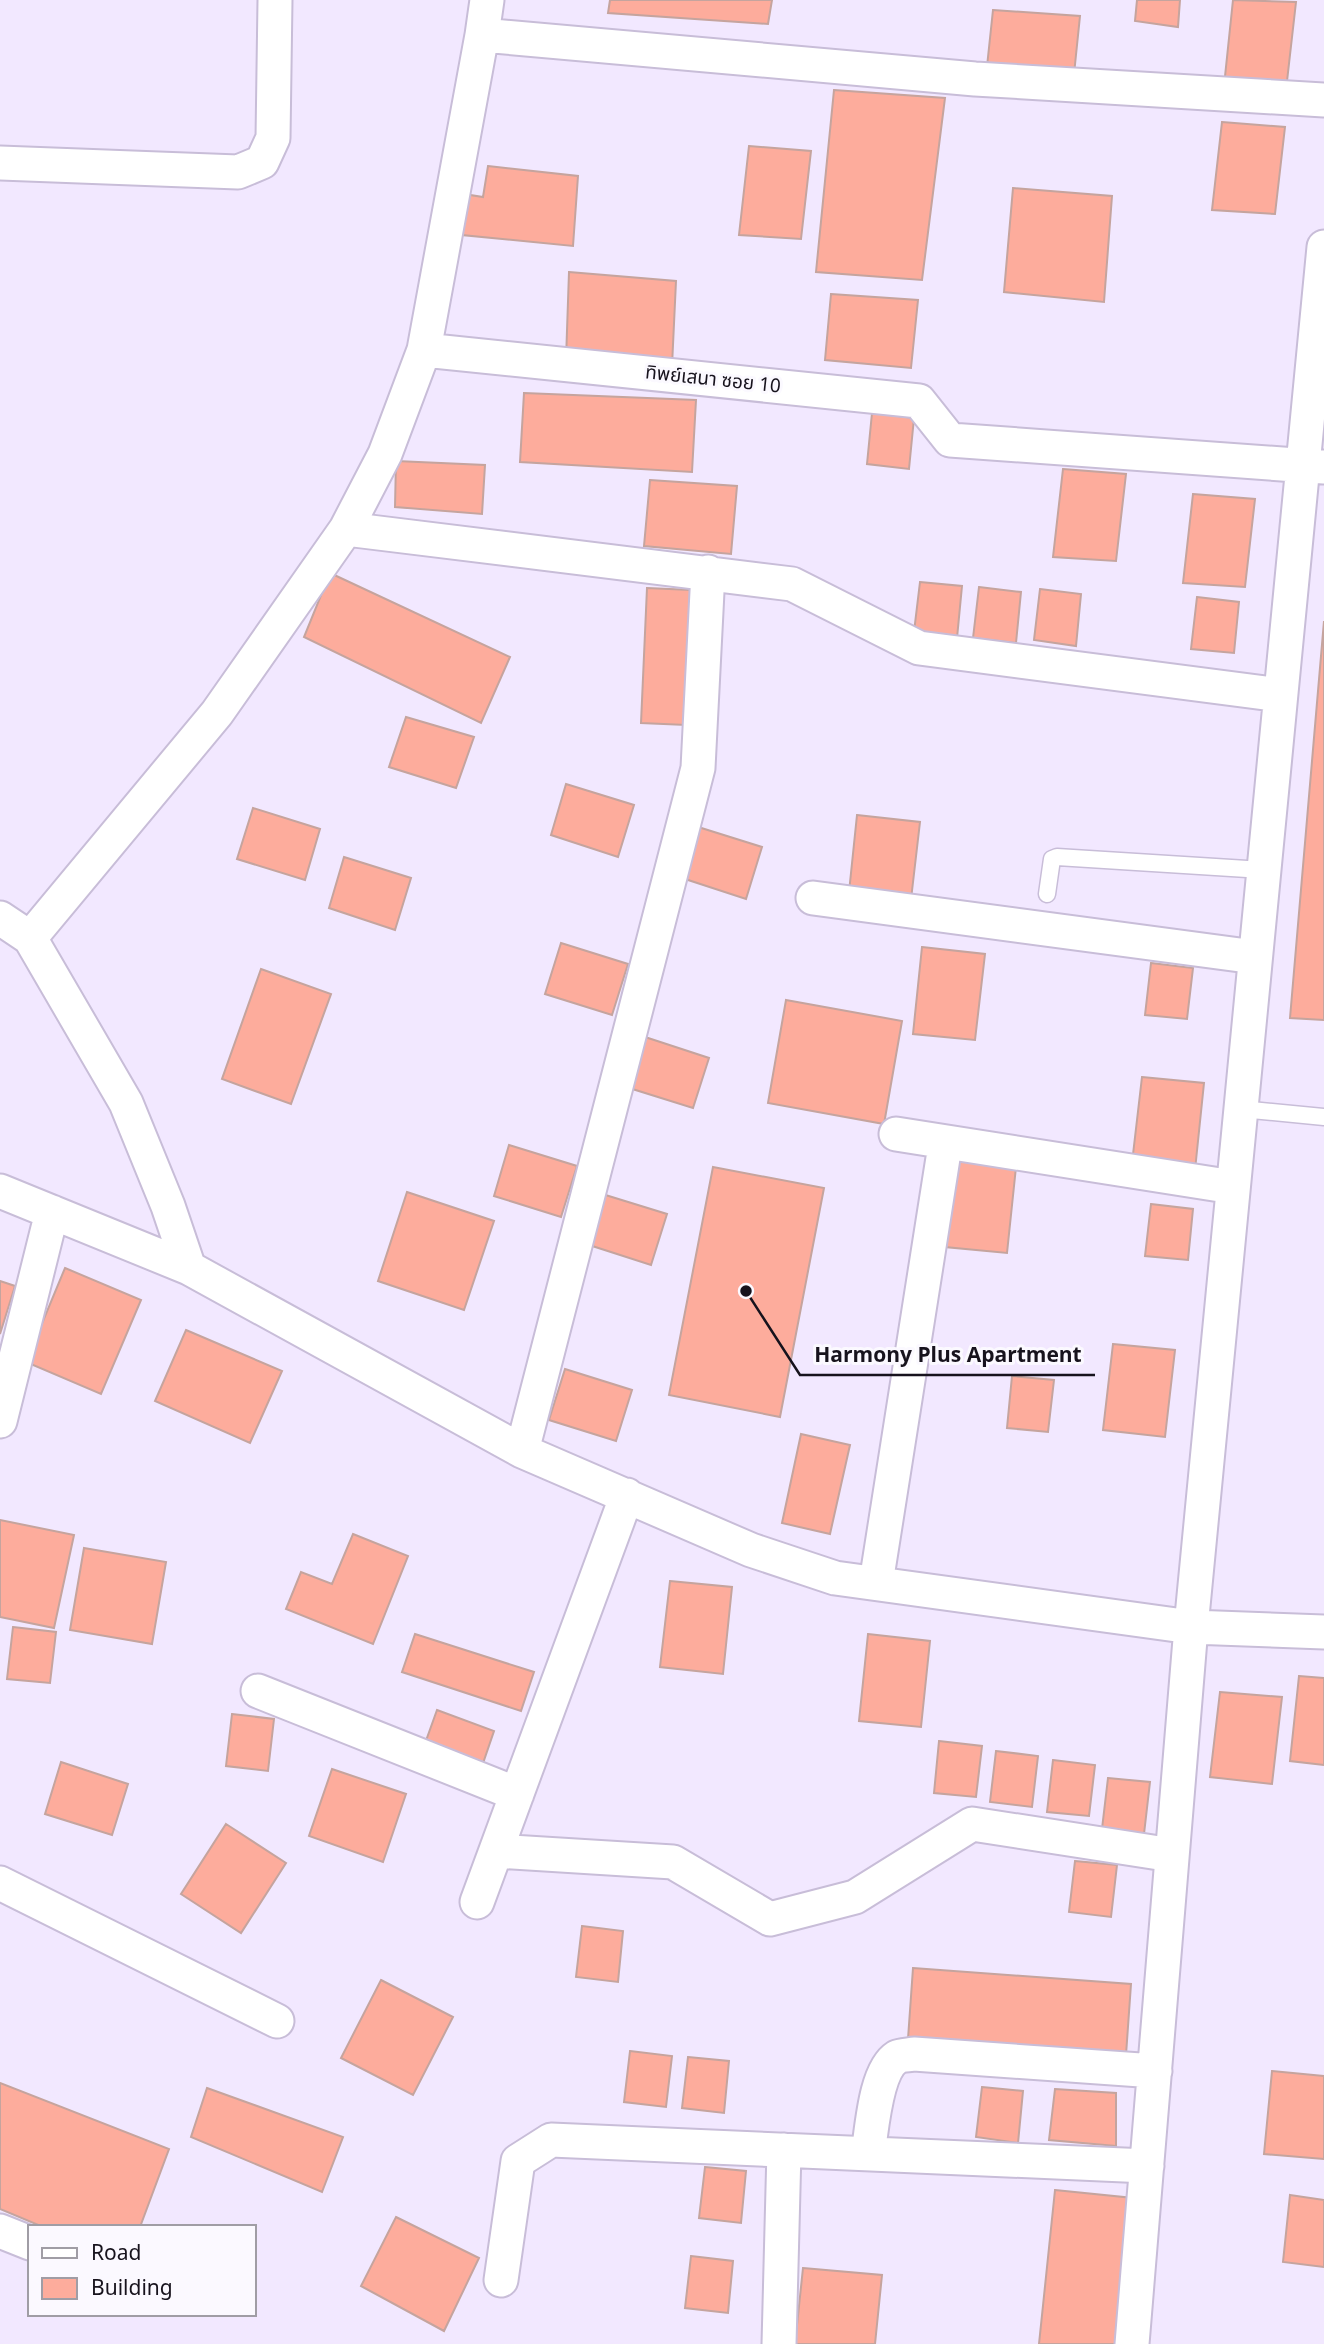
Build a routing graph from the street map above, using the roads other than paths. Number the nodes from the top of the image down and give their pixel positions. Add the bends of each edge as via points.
1 (275, 0) edge
2 (487, 0) edge
3 (482, 35) junction
4 (1324, 100) edge
5 (0, 163) edge
6 (1324, 247) edge
7 (424, 350) junction
8 (1313, 467) edge
9 (346, 529) junction
10 (708, 572) junction
11 (1280, 695) junction
12 (1263, 870) junction
13 (1047, 894) dead end
14 (813, 898) dead end
15 (0, 918) edge
16 (30, 938) junction
17 (1255, 957) junction
18 (1241, 1109) junction
19 (1324, 1117) edge
20 (896, 1134) dead end
21 (943, 1158) dead end
22 (1233, 1187) junction
23 (0, 1191) edge
24 (52, 1212) junction
25 (189, 1268) junction
26 (0, 1421) edge
27 (522, 1451) junction
28 (626, 1495) junction
29 (876, 1583) junction
30 (1191, 1627) junction
31 (1324, 1632) edge
32 (258, 1691) dead end
33 (517, 1794) junction
34 (496, 1851) junction
35 (1172, 1855) junction
36 (0, 1883) edge
37 (477, 1902) dead end
38 (277, 2021) dead end
39 (1155, 2071) junction
40 (784, 2150) junction
41 (868, 2154) junction
42 (1147, 2166) junction
43 (0, 2231) edge
44 (28, 2242) edge
45 (501, 2280) dead end
46 (779, 2344) edge
47 (1132, 2344) edge

1 - 5 street via 273,138 262,162 238,172
2 - 3 street
3 - 4 street via 975,79
3 - 7 street
6 - 8 street
7 - 8 street, ทิพย์เสนา ซอย 10 via 919,401 950,440
7 - 9 street via 385,454
8 - 11 street
9 - 10 street
9 - 16 street via 216,713
10 - 11 street via 792,584 919,648
10 - 27 street via 698,768
11 - 12 street
12 - 13 lane via 1065,856 1052,859
12 - 17 street
14 - 17 street
15 - 16 street
16 - 25 street via 126,1104
17 - 18 street
18 - 19 lane
18 - 22 street
20 - 22 street
21 - 29 street
22 - 30 street
23 - 24 street
24 - 25 street
24 - 26 street
25 - 27 street
27 - 28 street
28 - 29 street via 751,1550 835,1578
28 - 33 street
29 - 30 street
30 - 31 street
30 - 35 street
32 - 33 street
33 - 34 street
34 - 35 street via 673,1862 770,1919 855,1897 972,1824
34 - 37 street
35 - 39 street
36 - 38 street
39 - 41 street via 914,2054 898,2057 886,2070 877,2097
39 - 42 street
40 - 41 street
40 - 45 street via 551,2140 518,2161
40 - 46 street
41 - 42 street
42 - 47 street
43 - 44 street

